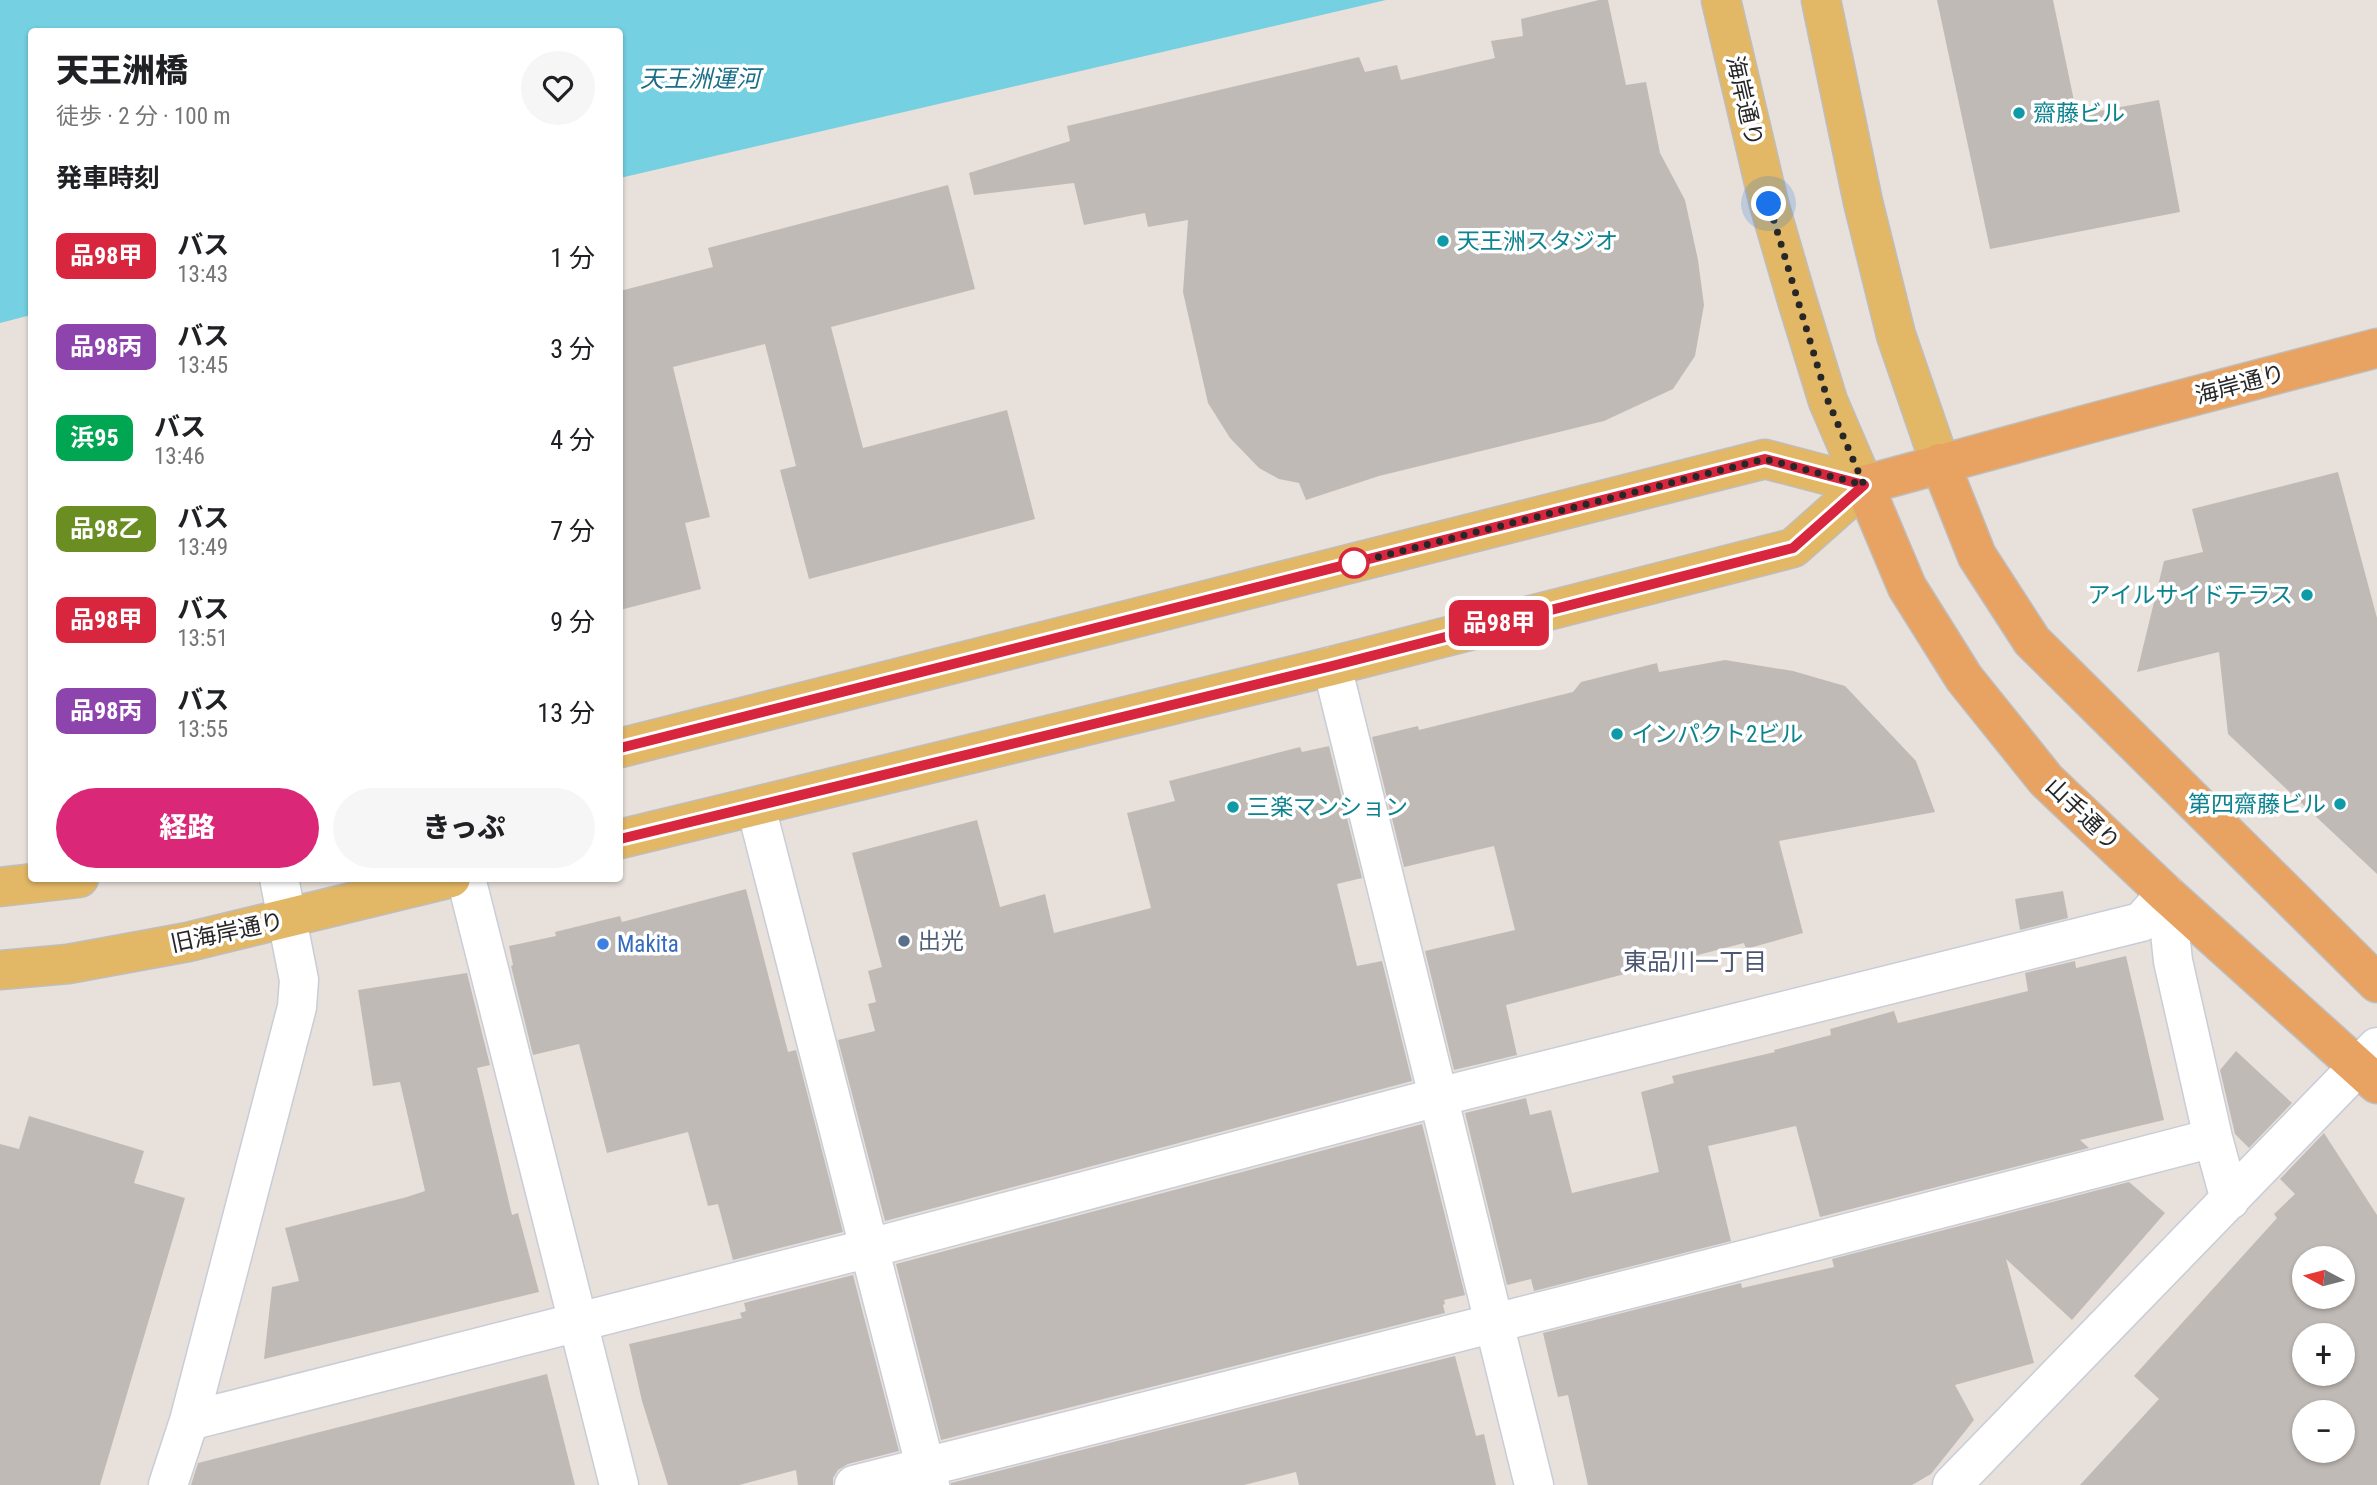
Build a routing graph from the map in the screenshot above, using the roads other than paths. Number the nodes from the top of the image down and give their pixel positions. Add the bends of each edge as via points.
1 (1721, 0) edge
2 (1821, 0) edge
3 (2377, 348) edge
4 (1940, 463) junction
5 (1864, 485) junction
6 (1332, 666) junction
7 (623, 747) edge
8 (756, 807) junction
9 (623, 838) edge
10 (44, 882) edge
11 (280, 882) edge
12 (435, 882) edge
13 (467, 882) edge
14 (0, 887) edge
15 (2166, 894) junction
16 (288, 919) junction
17 (0, 970) edge
18 (2377, 983) edge
19 (2371, 1066) edge
20 (1438, 1097) junction
21 (2213, 1138) junction
22 (2230, 1200) junction
23 (870, 1248) junction
24 (578, 1322) junction
25 (1494, 1323) junction
26 (189, 1421) junction
27 (928, 1476) edge
28 (168, 1485) edge
29 (619, 1485) edge
30 (854, 1485) edge
31 (1534, 1485) edge
32 (1952, 1485) edge

1 - 5 main road, 海岸通り via 1769,204 1797,300 1828,401
2 - 4 main road via 1896,335
3 - 4 highway, 海岸通り
4 - 5 highway, 海岸通り
4 - 18 highway via 1977,556 2032,641
5 - 6 main road via 1793,548
5 - 7 main road via 1765,459
5 - 15 highway, 山手通り via 1907,587 1964,678 2046,779
6 - 8 main road
6 - 20 street
8 - 9 main road
8 - 23 street
10 - 14 main road
11 - 16 street
12 - 16 main road, 旧海岸通り
13 - 24 street
15 - 19 highway, 山手通り
15 - 20 street via 2141,922
15 - 21 street via 2173,961
16 - 17 main road, 旧海岸通り via 68,964
16 - 26 street via 299,980 297,1007
19 - 22 street
20 - 23 street
20 - 25 street
21 - 22 street
21 - 25 street
22 - 32 street
23 - 24 street
23 - 27 street
24 - 26 street
24 - 29 street
25 - 27 street
25 - 31 street
26 - 28 street
27 - 30 street

